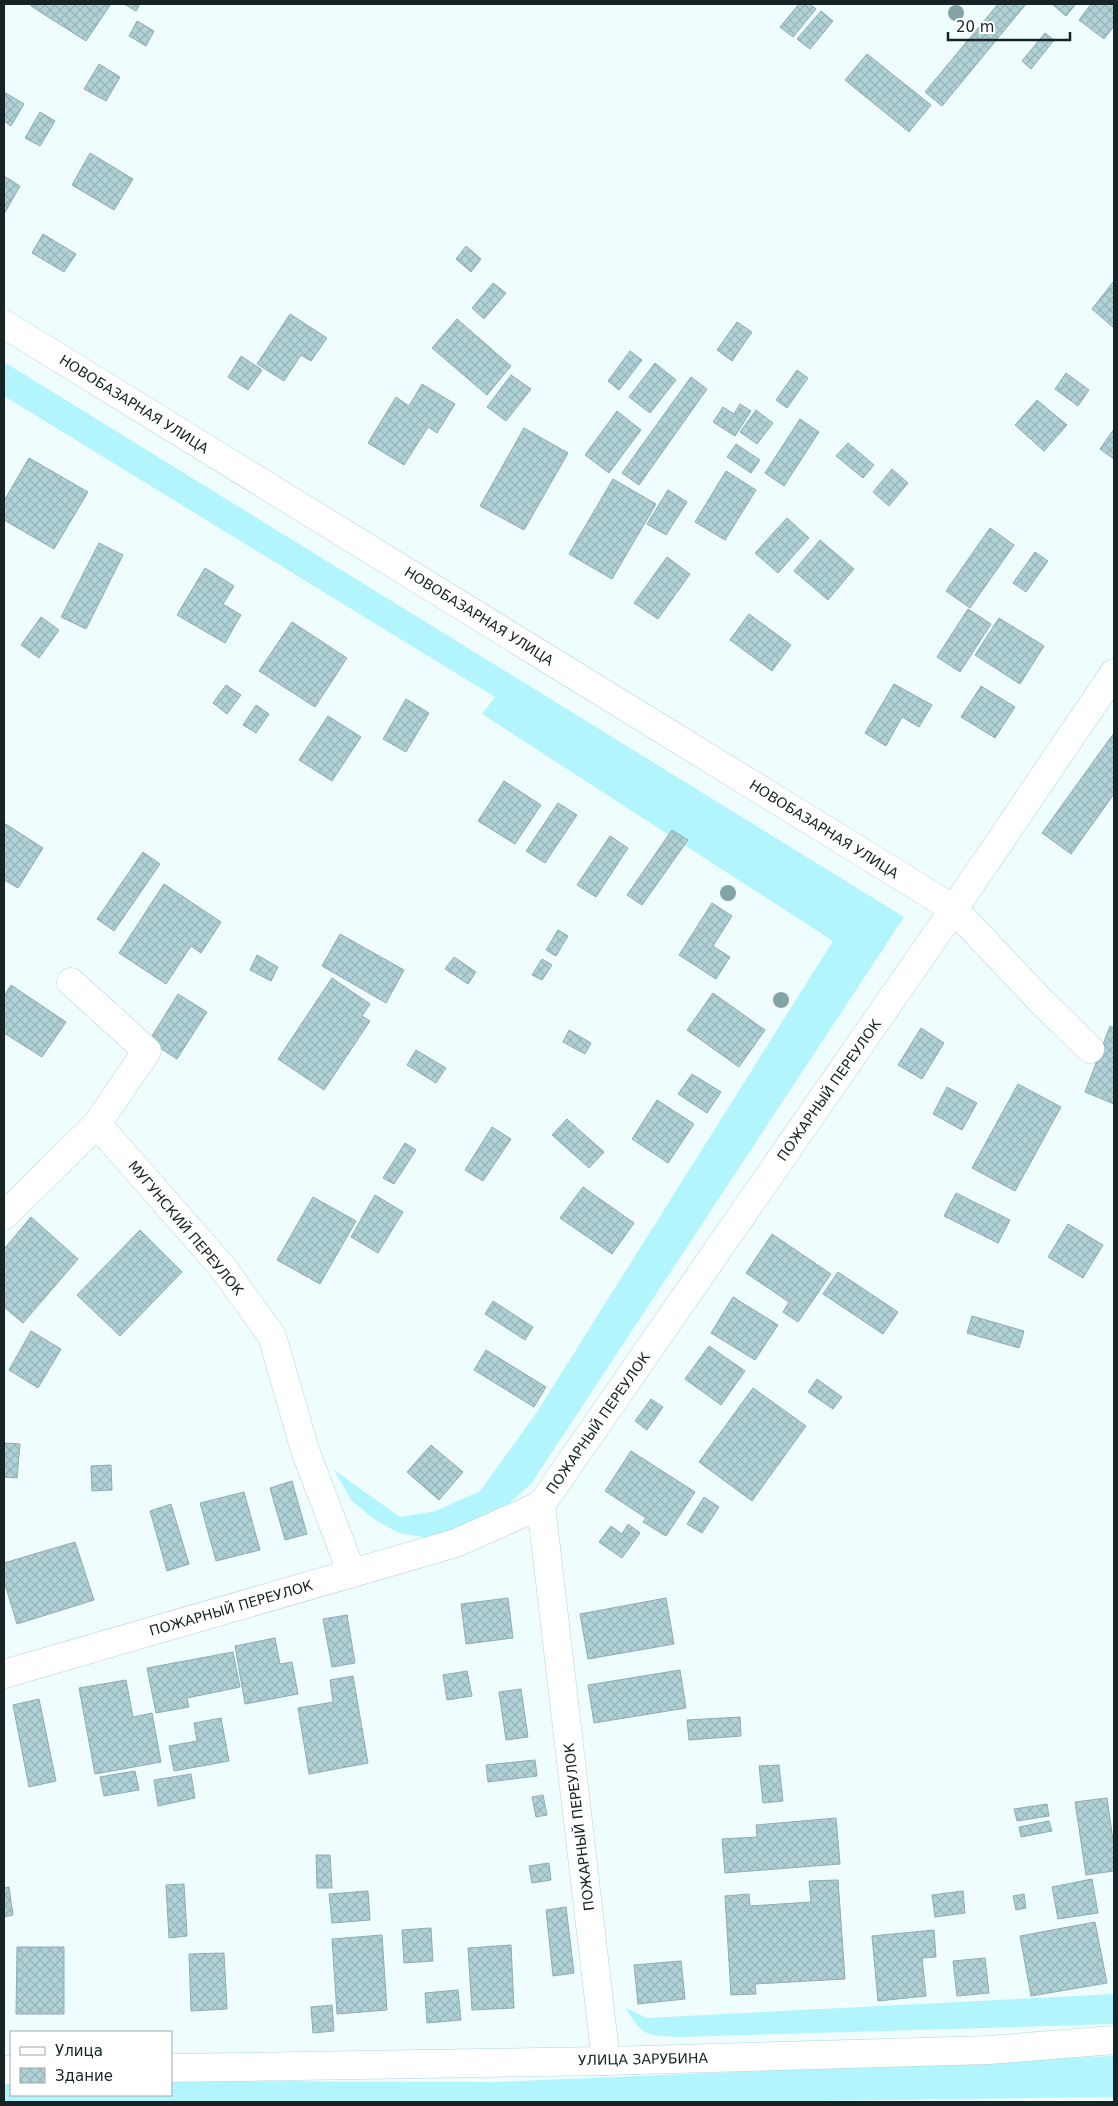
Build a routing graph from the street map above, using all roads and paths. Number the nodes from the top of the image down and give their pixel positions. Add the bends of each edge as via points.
1 (4, 324) edge
2 (1114, 672) edge
3 (954, 909) junction
4 (71, 982) dead end
5 (1090, 1049) dead end
6 (97, 1124) junction
7 (4, 1216) edge
8 (541, 1505) junction
9 (352, 1574) junction
10 (4, 1674) edge
11 (1114, 2040) edge
12 (606, 2060) junction
13 (172, 2068) edge

1 - 3 street, НОВОБАЗАРНАЯ УЛИЦА
2 - 3 street, ПОЖАРНЫЙ ПЕРЕУЛОК
3 - 5 street, НОВОБАЗАРНАЯ УЛИЦА
3 - 8 street, ПОЖАРНЫЙ ПЕРЕУЛОК
4 - 6 street via 147,1051
6 - 7 street
6 - 9 street, МУГУНСКИЙ ПЕРЕУЛОК via 223,1268 272,1336 305,1450
8 - 9 street, ПОЖАРНЫЙ ПЕРЕУЛОК via 456,1543
8 - 12 street, ПОЖАРНЫЙ ПЕРЕУЛОК
9 - 10 street, ПОЖАРНЫЙ ПЕРЕУЛОК
11 - 12 street, УЛИЦА ЗАРУБИНА via 989,2050
12 - 13 street, УЛИЦА ЗАРУБИНА

